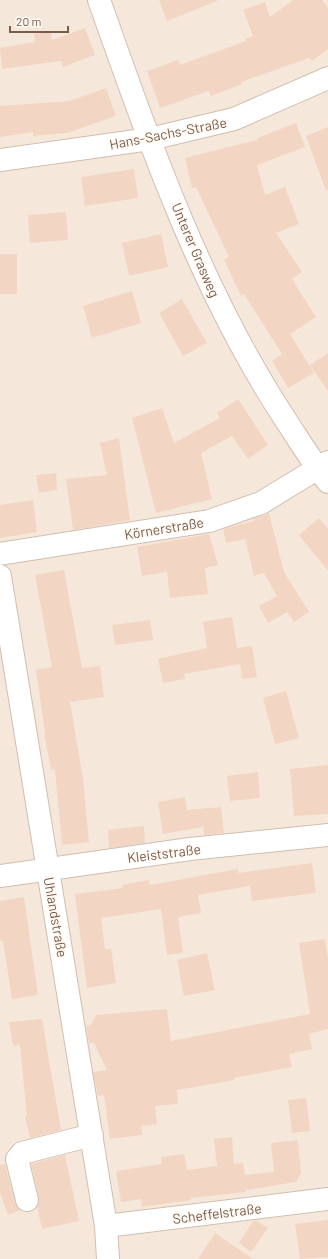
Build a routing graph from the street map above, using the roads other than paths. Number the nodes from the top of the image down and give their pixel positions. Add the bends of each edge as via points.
1 (99, 0) edge
2 (328, 78) edge
3 (150, 139) junction
4 (0, 160) edge
5 (325, 471) edge
6 (0, 554) edge
7 (0, 576) edge
8 (6, 641) edge
9 (328, 835) edge
10 (47, 868) junction
11 (0, 876) edge
12 (92, 1134) junction
13 (328, 1199) edge
14 (27, 1200) dead end
15 (106, 1226) junction
16 (108, 1259) edge

1 - 3 street, Unterer Grasweg
2 - 3 street, Hans-Sachs-Straße via 234,119
3 - 4 street, Hans-Sachs-Straße
3 - 5 street, Unterer Grasweg via 206,278 258,378
5 - 6 street, Körnerstraße via 261,503 209,521
7 - 8 street, Uhlandstraße
8 - 10 street, Uhlandstraße
9 - 10 street, Kleiststraße via 190,849
10 - 11 street, Kleiststraße
10 - 12 street, Uhlandstraße
12 - 14 street via 22,1153 17,1159
12 - 15 street, Uhlandstraße
13 - 15 street, Scheffelstraße
15 - 16 street, Uhlandstraße

